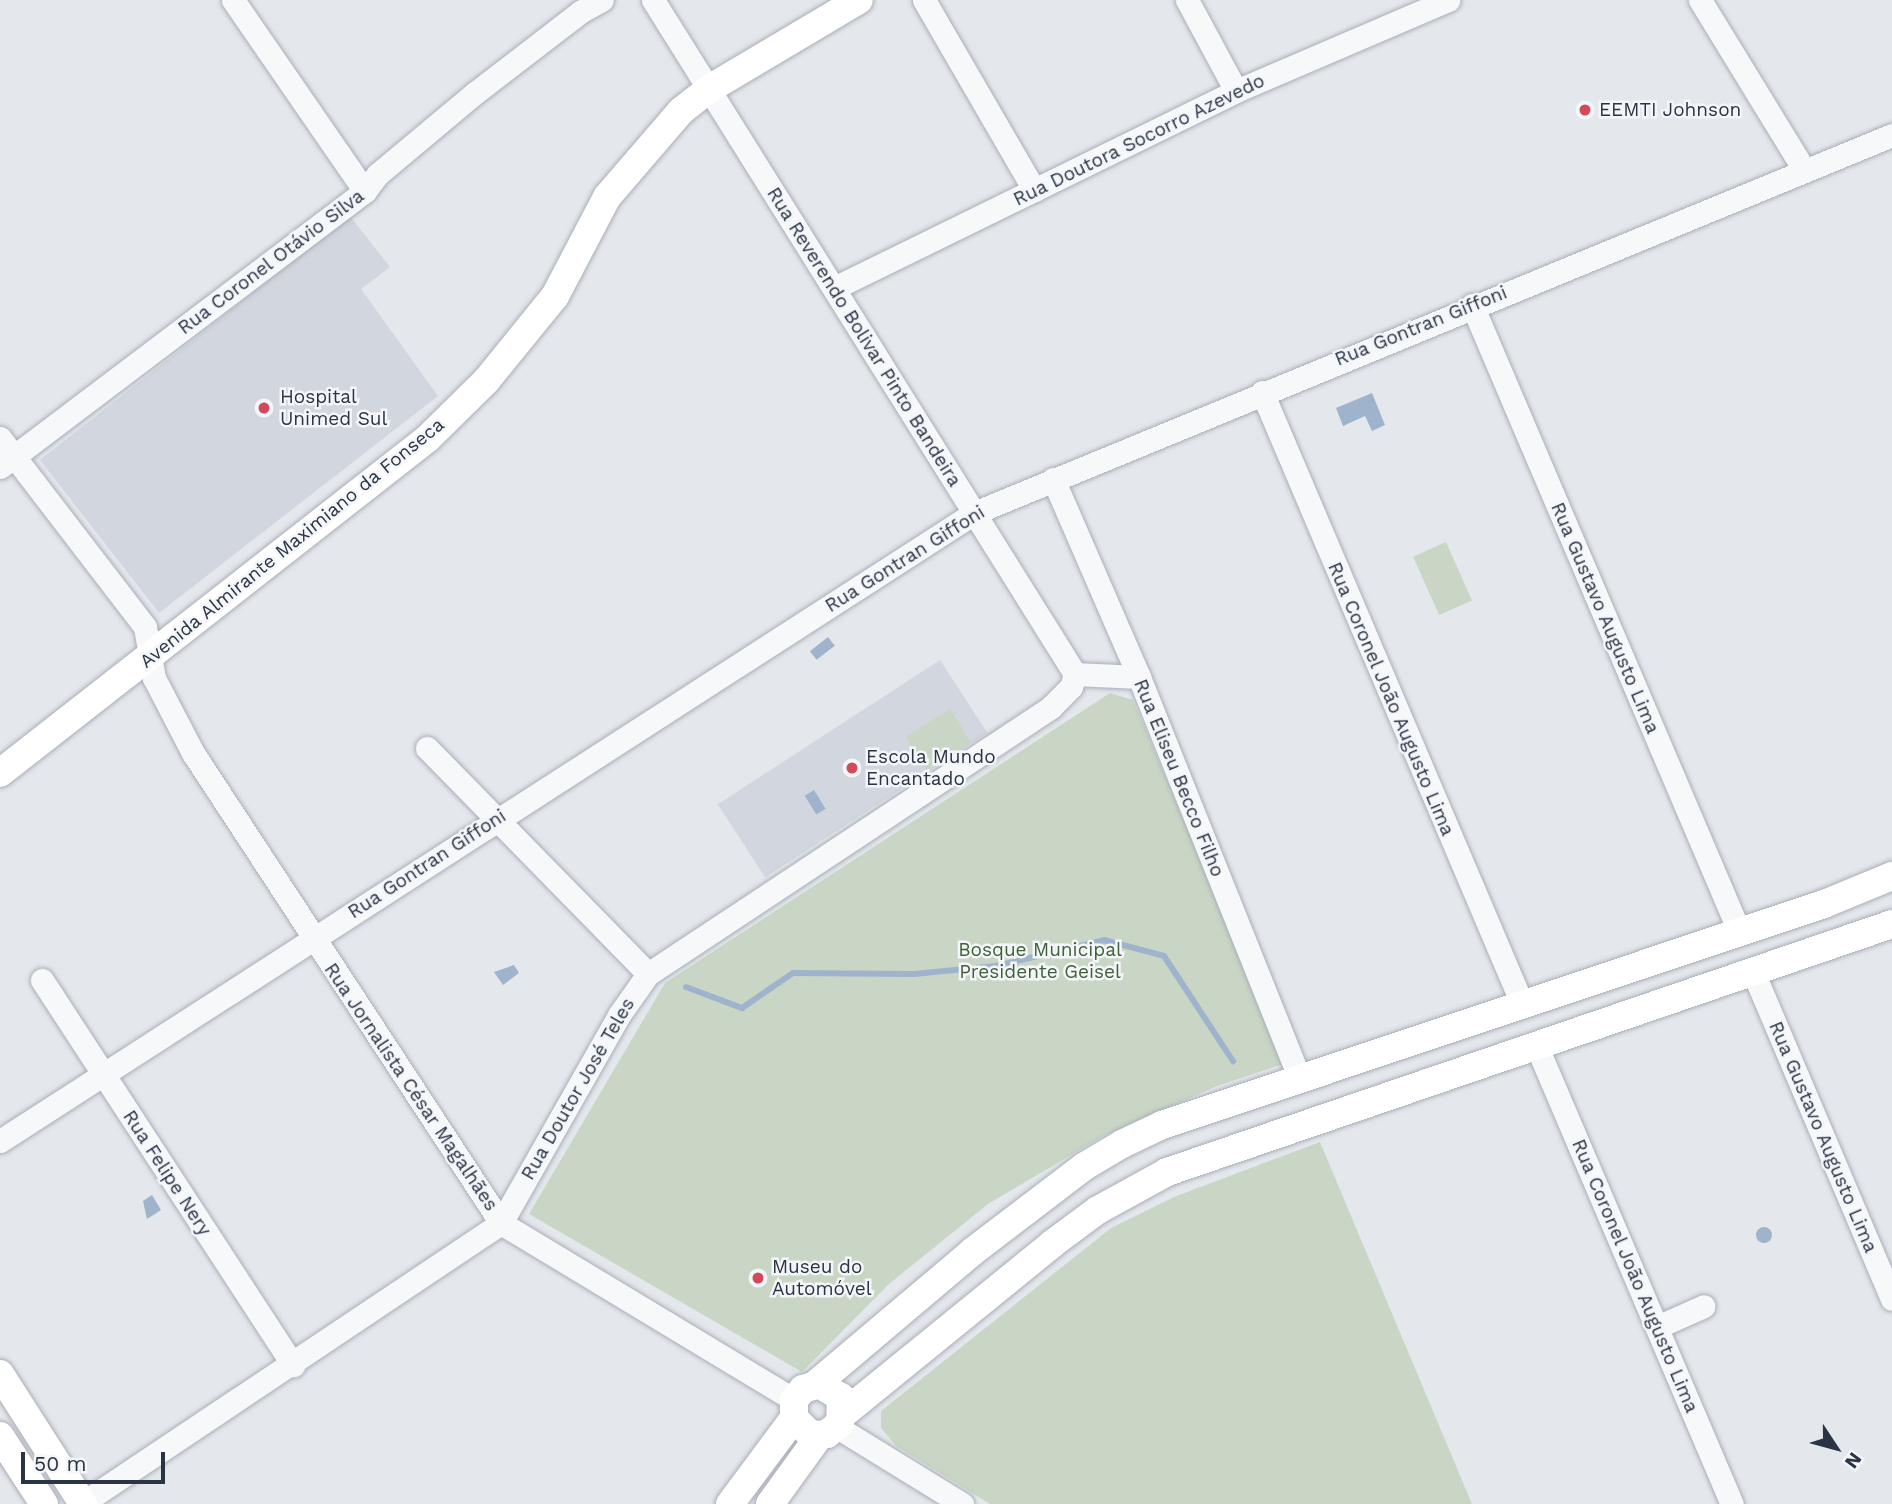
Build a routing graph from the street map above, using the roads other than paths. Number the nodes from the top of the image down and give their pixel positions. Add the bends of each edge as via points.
1 (233, 0) edge
2 (602, 0) edge
3 (653, 0) edge
4 (859, 0) edge
5 (924, 0) edge
6 (1187, 0) edge
7 (1448, 0) edge
8 (1700, 0) edge
9 (709, 89) junction
10 (1236, 91) junction
11 (1891, 139) edge
12 (1803, 168) junction
13 (1034, 190) junction
14 (366, 191) junction
15 (834, 288) junction
16 (1472, 305) junction
17 (1262, 391) junction
18 (5, 454) edge
19 (1053, 479) junction
20 (974, 513) junction
21 (148, 658) junction
22 (1075, 674) junction
23 (1139, 677) junction
24 (427, 748) dead end
25 (0, 773) edge
26 (495, 819) junction
27 (1892, 876) edge
28 (1892, 924) edge
29 (1739, 930) junction
30 (313, 939) junction
31 (648, 974) junction
32 (1754, 974) junction
33 (42, 981) dead end
34 (1524, 1006) junction
35 (1410, 1045) junction
36 (1537, 1047) junction
37 (103, 1075) junction
38 (1310, 1076) junction
39 (1425, 1084) junction
40 (1330, 1114) junction
41 (0, 1141) edge
42 (501, 1223) junction
43 (1892, 1300) edge
44 (1704, 1306) dead end
45 (1657, 1327) junction
46 (293, 1365) junction
47 (0, 1374) edge
48 (801, 1401) junction
49 (833, 1425) junction
50 (0, 1436) edge
51 (44, 1504) edge
52 (82, 1504) edge
53 (730, 1504) edge
54 (770, 1504) edge
55 (962, 1504) edge
56 (1732, 1504) edge

1 - 14 street
2 - 14 street, Rua Coronel Otávio Silva via 475,93 378,174
3 - 9 street, Rua Reverendo Bolivar Pinto Bandeira
4 - 9 main road, Avenida Almirante Maximiano da Fonseca
5 - 13 street
6 - 10 street
7 - 10 street, Rua Doutora Socorro Azevedo
8 - 12 street
9 - 15 street, Rua Reverendo Bolivar Pinto Bandeira
9 - 21 main road, Avenida Almirante Maximiano da Fonseca via 635,159 607,197 555,296 486,381 427,439
10 - 13 street, Rua Doutora Socorro Azevedo
11 - 12 street, Rua Gontran Giffoni
12 - 16 street, Rua Gontran Giffoni
13 - 15 street, Rua Doutora Socorro Azevedo
14 - 18 street, Rua Coronel Otávio Silva
15 - 20 street, Rua Reverendo Bolivar Pinto Bandeira
16 - 17 street, Rua Gontran Giffoni
16 - 29 street, Rua Gustavo Augusto Lima
17 - 19 street, Rua Gontran Giffoni
17 - 34 street, Rua Coronel João Augusto Lima
18 - 21 street, Rua Jornalista César Magalhães via 145,627
19 - 20 street, Rua Gontran Giffoni
19 - 23 street, Rua Eliseu Becco Filho
20 - 22 street, Rua Reverendo Bolivar Pinto Bandeira
20 - 26 street, Rua Gontran Giffoni
21 - 25 main road, Avenida Almirante Maximiano da Fonseca
21 - 30 street, Rua Jornalista César Magalhães via 172,718
22 - 23 street
22 - 31 street, Rua Doutor José Teles via 1071,687 1051,707
23 - 38 street, Rua Eliseu Becco Filho
24 - 26 street
26 - 30 street, Rua Gontran Giffoni
26 - 31 street
27 - 29 main road
28 - 32 main road
29 - 34 main road
30 - 37 street, Rua Gontran Giffoni
30 - 42 street, Rua Jornalista César Magalhães
31 - 42 street, Rua Doutor José Teles via 619,1015
32 - 36 main road
32 - 43 street, Rua Gustavo Augusto Lima
33 - 37 street, Rua Felipe Nery
34 - 35 main road
35 - 38 main road
35 - 39 main road
36 - 39 main road
36 - 45 street, Rua Coronel João Augusto Lima
37 - 41 street, Rua Gontran Giffoni
37 - 46 street, Rua Felipe Nery
38 - 40 main road
38 - 48 main road via 1162,1125 1086,1166 869,1335
39 - 40 main road
40 - 49 main road via 1167,1172 1098,1210
42 - 46 street, Rua Doutor José Teles
42 - 48 street, Rua Jornalista César Magalhães
44 - 45 street
45 - 56 street, Rua Coronel João Augusto Lima
46 - 52 street, Rua Doutor José Teles
47 - 52 main road
48 - 49 main road via 804,1431
48 - 49 main road via 835,1390
48 - 53 main road
49 - 54 main road
49 - 55 street
50 - 51 main road

